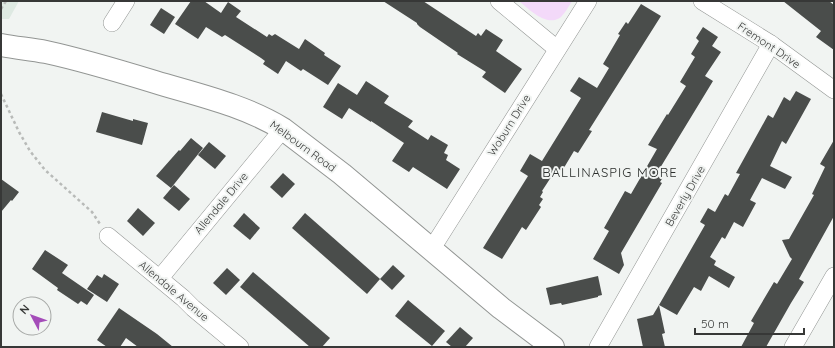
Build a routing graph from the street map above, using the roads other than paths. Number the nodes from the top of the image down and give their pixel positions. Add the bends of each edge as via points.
1 (126, 1) edge
2 (499, 1) edge
3 (588, 1) edge
4 (702, 1) edge
5 (112, 23) dead end
6 (771, 44) junction
7 (1, 45) edge
8 (557, 49) junction
9 (834, 90) edge
10 (283, 129) junction
11 (108, 236) road end
12 (431, 250) junction
13 (834, 276) edge
14 (160, 278) junction
15 (240, 347) edge
16 (553, 347) edge
17 (598, 347) edge
18 (793, 347) edge

1 - 5 street
2 - 8 street
3 - 8 street, Woburn Drive
4 - 6 street, Fremont Drive
6 - 9 street, Fremont Drive
6 - 17 street, Beverly Drive
7 - 10 street, Melbourn Road via 88,62 218,100 261,116
8 - 12 street, Woburn Drive
10 - 12 street, Melbourn Road via 342,174
10 - 14 street, Allendale Drive
11 - 14 street, Allendale Avenue
12 - 16 street, Melbourn Road
13 - 18 street
14 - 15 street, Allendale Avenue

